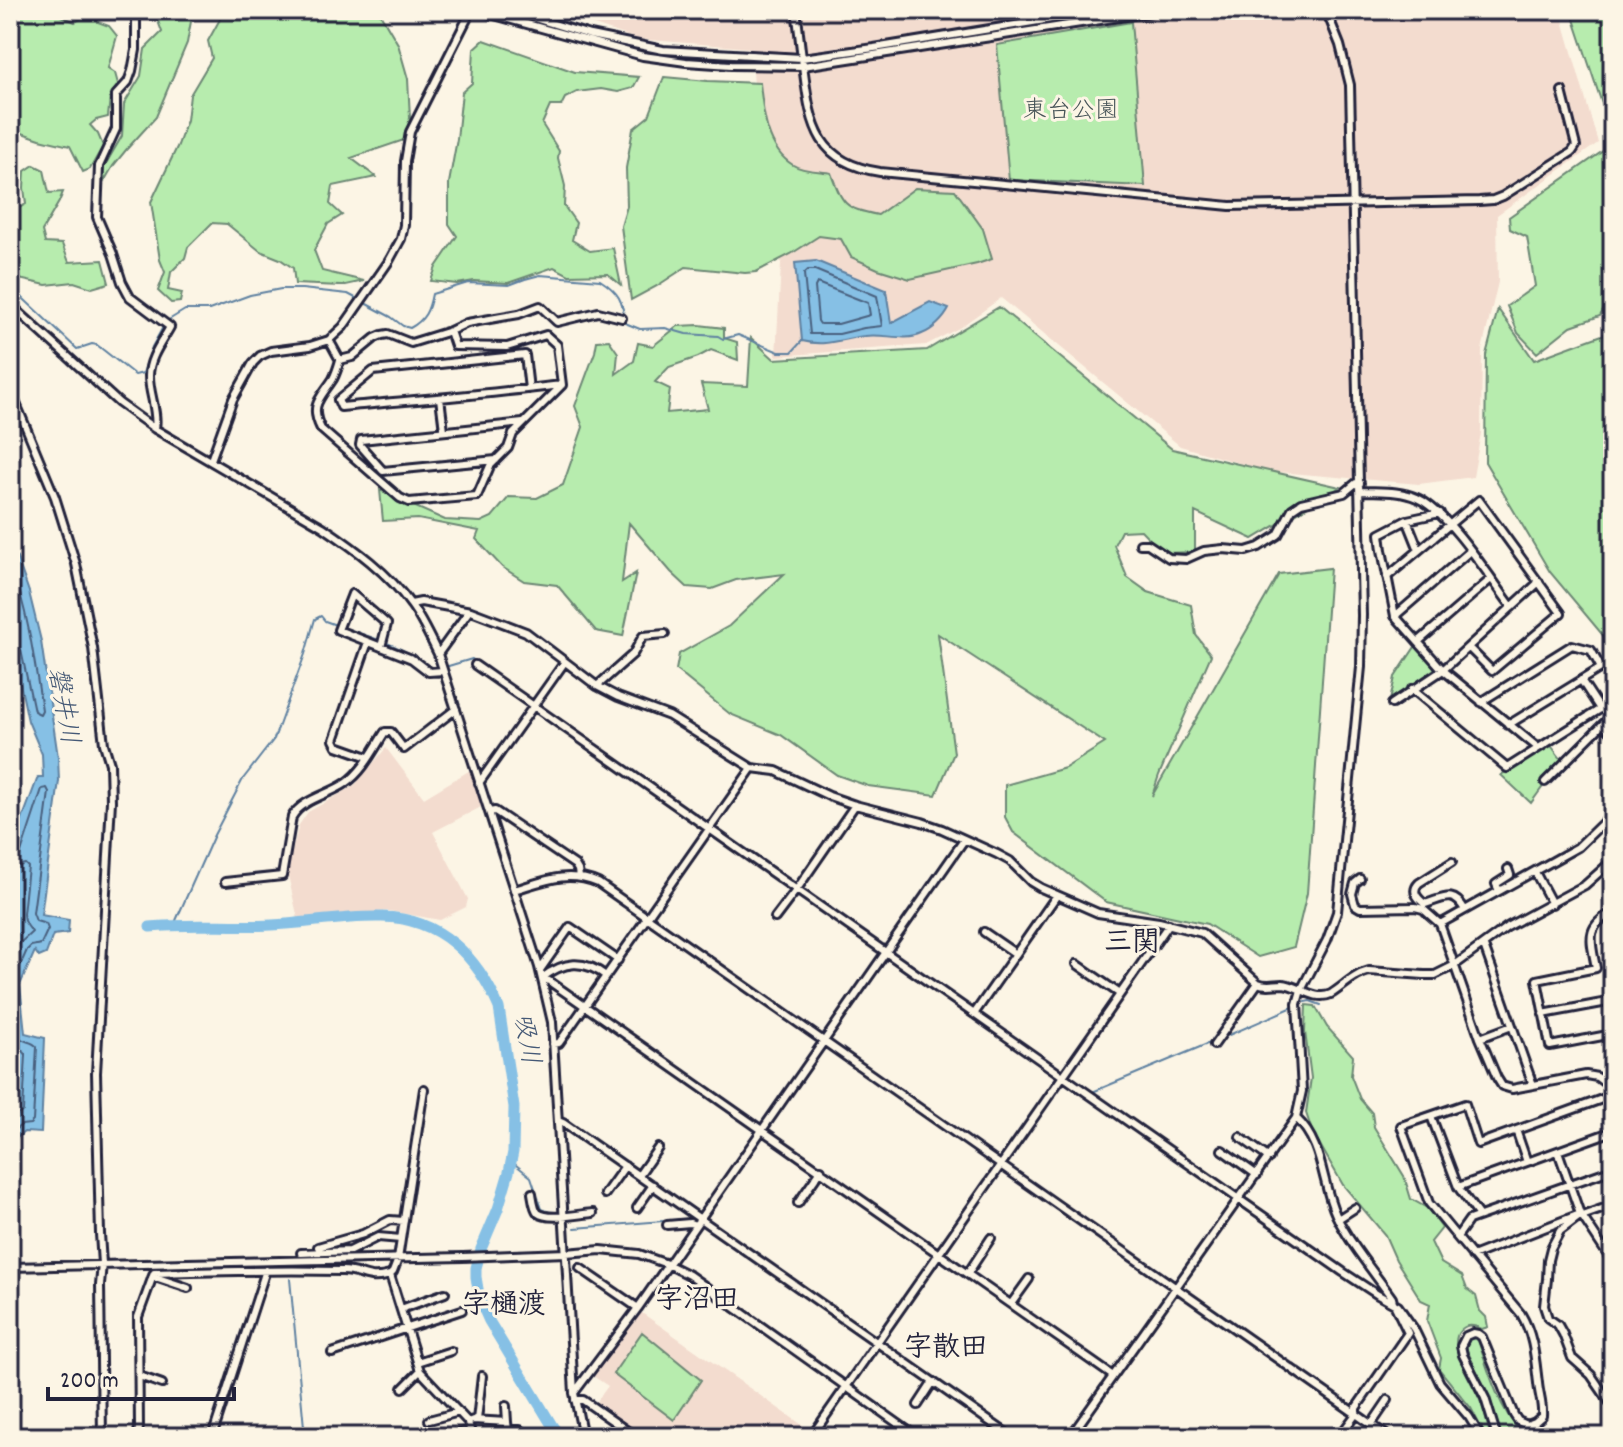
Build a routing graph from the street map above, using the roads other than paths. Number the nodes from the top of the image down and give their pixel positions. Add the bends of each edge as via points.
1 (136, 10) edge
2 (476, 10) edge
3 (508, 10) edge
4 (796, 10) edge
5 (1106, 10) edge
6 (1165, 10) edge
7 (1326, 10) edge
8 (467, 19) dead end
9 (803, 62) junction
10 (1562, 91) dead end
11 (1353, 204) junction
12 (10, 304) edge
13 (622, 318) dead end
14 (450, 331) junction
15 (329, 340) junction
16 (340, 360) junction
17 (562, 385) junction
18 (10, 389) edge
19 (529, 389) junction
20 (440, 398) junction
21 (525, 423) junction
22 (155, 429) junction
23 (444, 430) junction
24 (211, 460) junction
25 (496, 460) junction
26 (1360, 487) junction
27 (1440, 513) junction
28 (1407, 520) junction
29 (1449, 525) junction
30 (1140, 544) dead end
31 (1419, 550) junction
32 (1470, 551) junction
33 (1387, 577) junction
34 (1491, 579) junction
35 (1539, 582) junction
36 (411, 604) junction
37 (1512, 607) junction
38 (469, 611) junction
39 (1395, 616) junction
40 (665, 634) dead end
41 (368, 642) junction
42 (1418, 642) junction
43 (381, 647) junction
44 (1468, 647) junction
45 (438, 654) junction
46 (564, 663) junction
47 (1613, 663) edge
48 (475, 665) dead end
49 (1601, 668) junction
50 (1443, 670) junction
51 (443, 671) junction
52 (1581, 680) junction
53 (597, 686) junction
54 (1412, 689) junction
55 (1613, 701) edge
56 (1481, 702) junction
57 (1392, 704) dead end
58 (534, 705) junction
59 (456, 709) junction
60 (1600, 709) junction
61 (1613, 716) edge
62 (1603, 724) junction
63 (1508, 725) junction
64 (1613, 734) edge
65 (1537, 747) junction
66 (368, 757) junction
67 (752, 768) junction
68 (1545, 782) dead end
69 (479, 783) junction
70 (855, 805) junction
71 (489, 812) junction
72 (1613, 814) edge
73 (709, 829) junction
74 (964, 840) junction
75 (1613, 860) edge
76 (1452, 862) dead end
77 (1508, 869) dead end
78 (1535, 872) junction
79 (579, 877) junction
80 (1360, 879) dead end
81 (225, 882) dead end
82 (514, 890) junction
83 (796, 890) junction
84 (1499, 891) junction
85 (1057, 895) junction
86 (1552, 904) junction
87 (1465, 910) junction
88 (1613, 912) edge
89 (648, 918) junction
90 (775, 918) dead end
91 (1169, 924) junction
92 (1440, 924) junction
93 (984, 932) dead end
94 (1484, 946) junction
95 (886, 953) junction
96 (1016, 954) junction
97 (618, 960) junction
98 (1077, 964) dead end
99 (1455, 965) junction
100 (540, 970) junction
101 (606, 976) junction
102 (542, 978) junction
103 (1258, 983) junction
104 (1301, 990) junction
105 (1120, 994) junction
106 (1613, 1001) edge
107 (586, 1006) junction
108 (974, 1014) junction
109 (1543, 1014) junction
110 (1512, 1026) junction
111 (1613, 1034) edge
112 (1480, 1038) junction
113 (824, 1041) junction
114 (553, 1044) junction
115 (1214, 1045) dead end
116 (1062, 1076) junction
117 (1533, 1085) junction
118 (424, 1089) dead end
119 (1613, 1092) edge
120 (1431, 1116) junction
121 (1296, 1118) junction
122 (558, 1121) junction
123 (762, 1129) junction
124 (1516, 1130) junction
125 (1613, 1131) edge
126 (1240, 1137) dead end
127 (658, 1148) dead end
128 (1222, 1150) dead end
129 (1558, 1151) junction
130 (1269, 1158) junction
131 (1527, 1162) junction
132 (625, 1166) junction
133 (1000, 1166) junction
134 (1613, 1169) edge
135 (821, 1170) junction
136 (639, 1175) junction
137 (1257, 1175) junction
138 (1569, 1184) junction
139 (653, 1185) junction
140 (1458, 1187) junction
141 (532, 1193) dead end
142 (605, 1194) dead end
143 (1239, 1199) junction
144 (798, 1203) dead end
145 (1613, 1205) edge
146 (637, 1208) dead end
147 (1355, 1208) dead end
148 (593, 1213) dead end
149 (1581, 1215) junction
150 (564, 1216) junction
151 (1479, 1216) junction
152 (1338, 1219) junction
153 (404, 1221) junction
154 (698, 1221) junction
155 (667, 1225) dead end
156 (1457, 1237) junction
157 (991, 1238) dead end
158 (401, 1239) junction
159 (318, 1247) dead end
160 (939, 1252) junction
161 (301, 1253) dead end
162 (566, 1253) junction
163 (1472, 1256) junction
164 (398, 1259) junction
165 (1613, 1263) edge
166 (667, 1264) junction
167 (98, 1265) junction
168 (10, 1267) edge
169 (580, 1268) dead end
170 (266, 1270) junction
171 (968, 1273) junction
172 (390, 1275) junction
173 (152, 1278) junction
174 (1029, 1279) dead end
175 (188, 1288) dead end
176 (1175, 1288) junction
177 (445, 1293) dead end
178 (1393, 1302) junction
179 (1011, 1304) junction
180 (638, 1308) junction
181 (401, 1309) junction
182 (462, 1310) dead end
183 (407, 1329) junction
184 (877, 1342) junction
185 (451, 1351) dead end
186 (332, 1353) dead end
187 (417, 1362) junction
188 (420, 1371) junction
189 (139, 1376) junction
190 (482, 1376) dead end
191 (1113, 1376) junction
192 (933, 1382) junction
193 (162, 1384) dead end
194 (846, 1386) junction
195 (403, 1388) dead end
196 (574, 1396) junction
197 (1388, 1400) dead end
198 (918, 1405) dead end
199 (506, 1406) dead end
200 (1613, 1407) edge
201 (459, 1412) junction
202 (1356, 1414) junction
203 (429, 1420) dead end
204 (477, 1420) junction
205 (468, 1422) junction
206 (507, 1422) junction
207 (1371, 1425) junction
208 (520, 1430) dead end
209 (812, 1434) edge
210 (471, 1435) edge
211 (102, 1437) edge
212 (137, 1437) edge
213 (212, 1437) edge
214 (446, 1437) edge
215 (583, 1437) edge
216 (636, 1437) edge
217 (821, 1437) edge
218 (917, 1437) edge
219 (1012, 1437) edge
220 (1070, 1437) edge
221 (1339, 1437) edge
222 (1389, 1437) edge
223 (1481, 1437) edge
224 (1497, 1437) edge

1 - 22 street via 132,71 116,95 116,129 99,166 97,217 130,297 170,327 150,365
2 - 9 street via 643,56 731,65
3 - 9 street via 663,50
4 - 9 street
5 - 9 street
6 - 9 street
7 - 11 street via 1350,85
8 - 15 street via 410,132 401,239
9 - 11 street via 817,134 841,159 864,169 1230,206
10 - 11 street via 1576,146 1503,196
11 - 26 street
12 - 22 street
13 - 14 street via 598,312 557,322 540,306
14 - 16 street via 411,343 382,335
14 - 17 street via 455,346 507,347 549,336 557,345
15 - 16 street
15 - 24 street via 271,351 253,363 233,399
16 - 25 street via 316,405 321,429 400,498 414,502 477,496
17 - 19 street
17 - 21 street
18 - 167 street via 76,564 110,764 96,1073
19 - 20 street
19 - 20 street via 525,355 373,371 338,400 341,407
20 - 23 street
21 - 23 street
21 - 25 street
22 - 24 street
23 - 25 street via 361,440 360,445 383,471
24 - 36 street via 345,542
26 - 27 street via 1416,497
26 - 30 street via 1356,483 1335,497 1301,503 1278,535 1246,551 1223,549 1169,558
26 - 104 street via 1361,667 1337,912
27 - 28 street
27 - 29 street
28 - 31 street
28 - 33 street via 1380,534
29 - 31 street
29 - 32 street
29 - 35 street via 1479,500
31 - 33 street
32 - 34 street
32 - 39 street
33 - 39 street
34 - 37 street
34 - 42 street
35 - 37 street
35 - 44 street via 1561,613 1492,671
36 - 38 street
36 - 45 street
37 - 44 street
38 - 45 street
38 - 46 street via 526,632
39 - 42 street
40 - 53 street via 643,636 633,654
41 - 43 street
41 - 43 street via 338,630 352,594 387,624
41 - 66 street via 334,740 337,746
42 - 50 street
43 - 51 street via 432,673
44 - 50 street
45 - 51 street
46 - 53 street
46 - 58 street
47 - 49 street
48 - 58 street
49 - 52 street
49 - 56 street via 1591,650 1572,645
50 - 54 street
50 - 56 street
51 - 59 street
52 - 60 street
52 - 63 street
53 - 67 street via 669,716
54 - 57 street
54 - 65 street via 1507,768
55 - 60 street
56 - 63 street
58 - 69 street
58 - 73 street
59 - 66 street via 404,749 391,732 385,732
59 - 69 street
60 - 65 street
61 - 62 street
62 - 64 street
62 - 68 street
63 - 65 street
66 - 81 street via 345,784 297,809 282,876
67 - 70 street via 776,771
67 - 73 street
69 - 71 street
70 - 74 street via 922,822
70 - 83 street
71 - 79 street via 575,865
71 - 82 street
72 - 78 street via 1578,847
73 - 83 street
73 - 89 street
74 - 85 street via 1010,861 1031,882
74 - 95 street
75 - 86 street
76 - 87 street via 1415,886 1414,892 1425,904 1452,897
77 - 84 street via 1510,875 1496,884
78 - 84 street
78 - 86 street
79 - 82 street
79 - 89 street via 598,883
80 - 92 street via 1352,894 1360,908 1415,907
82 - 100 street
83 - 90 street
83 - 95 street
84 - 87 street
85 - 91 street via 1098,913
85 - 96 street
86 - 94 street via 1507,927
87 - 92 street
88 - 109 street via 1593,927 1596,968 1537,980
89 - 97 street
89 - 113 street
91 - 103 street via 1202,933
91 - 105 street
92 - 99 street
93 - 96 street
94 - 99 street
94 - 110 street
95 - 108 street
95 - 113 street
96 - 108 street
97 - 100 street via 570,927
97 - 101 street
98 - 105 street
99 - 104 street via 1435,975 1360,973 1324,996
99 - 112 street
100 - 102 street
101 - 102 street via 586,964 571,963
101 - 107 street
102 - 107 street
102 - 114 street
103 - 104 street
103 - 115 street
104 - 121 street via 1297,1021 1302,1091
105 - 116 street
106 - 109 street
107 - 114 street
107 - 123 street
108 - 116 street
109 - 111 street via 1550,1046
110 - 112 street
110 - 117 street
112 - 117 street via 1502,1086
113 - 123 street
113 - 133 street
114 - 122 street
116 - 133 street
116 - 143 street
117 - 119 street via 1586,1075 1597,1077
118 - 153 street
119 - 124 street
120 - 124 street via 1465,1104 1478,1144
120 - 140 street
120 - 156 street via 1401,1126 1429,1203
121 - 130 street
121 - 152 street via 1317,1148
122 - 132 street
122 - 150 street
123 - 135 street
123 - 154 street
124 - 131 street
125 - 129 street
126 - 130 street
127 - 136 street
128 - 137 street
129 - 131 street
129 - 138 street
130 - 137 street
131 - 140 street
132 - 136 street
132 - 142 street
133 - 160 street
133 - 176 street
134 - 138 street
135 - 144 street
135 - 160 street
136 - 139 street
137 - 143 street
138 - 149 street
138 - 151 street
139 - 146 street
139 - 154 street
140 - 151 street
141 - 150 street via 539,1213
143 - 176 street
143 - 178 street
145 - 149 street
147 - 152 street
148 - 150 street
149 - 163 street
149 - 165 street
149 - 200 street via 1560,1231 1551,1248 1544,1306 1572,1358
150 - 162 street
151 - 156 street via 1469,1220
152 - 178 street
153 - 158 street
153 - 159 street via 390,1220
154 - 155 street
154 - 166 street
154 - 184 street
156 - 163 street
157 - 171 street
158 - 161 street via 378,1237 350,1251
158 - 164 street
160 - 171 street
160 - 184 street
162 - 164 street
162 - 166 street via 623,1251
162 - 196 street
163 - 224 street via 1527,1323 1543,1406 1535,1422 1518,1421 1485,1342 1478,1334 1466,1336 1463,1355
164 - 167 street
164 - 172 street
166 - 180 street
166 - 194 street
167 - 168 street
167 - 211 street
169 - 180 street
170 - 172 street via 350,1271 377,1279
170 - 173 street via 154,1273
170 - 213 street
171 - 179 street
172 - 181 street
173 - 175 street
173 - 189 street via 138,1317
174 - 179 street
176 - 191 street
176 - 202 street
177 - 181 street
178 - 202 street via 1408,1333
178 - 223 street via 1414,1329 1440,1383
179 - 191 street
180 - 196 street
181 - 183 street
182 - 183 street
183 - 186 street
183 - 187 street
184 - 192 street
184 - 194 street
185 - 187 street
187 - 188 street
188 - 195 street
188 - 201 street
189 - 193 street
189 - 212 street
190 - 204 street
191 - 220 street
192 - 198 street
192 - 219 street
194 - 209 street
194 - 218 street
196 - 215 street
196 - 216 street
197 - 207 street
199 - 206 street
201 - 203 street
201 - 205 street
202 - 207 street
202 - 221 street
204 - 205 street
204 - 206 street
205 - 210 street
206 - 208 street via 508,1430
207 - 222 street
209 - 217 street
210 - 214 street

